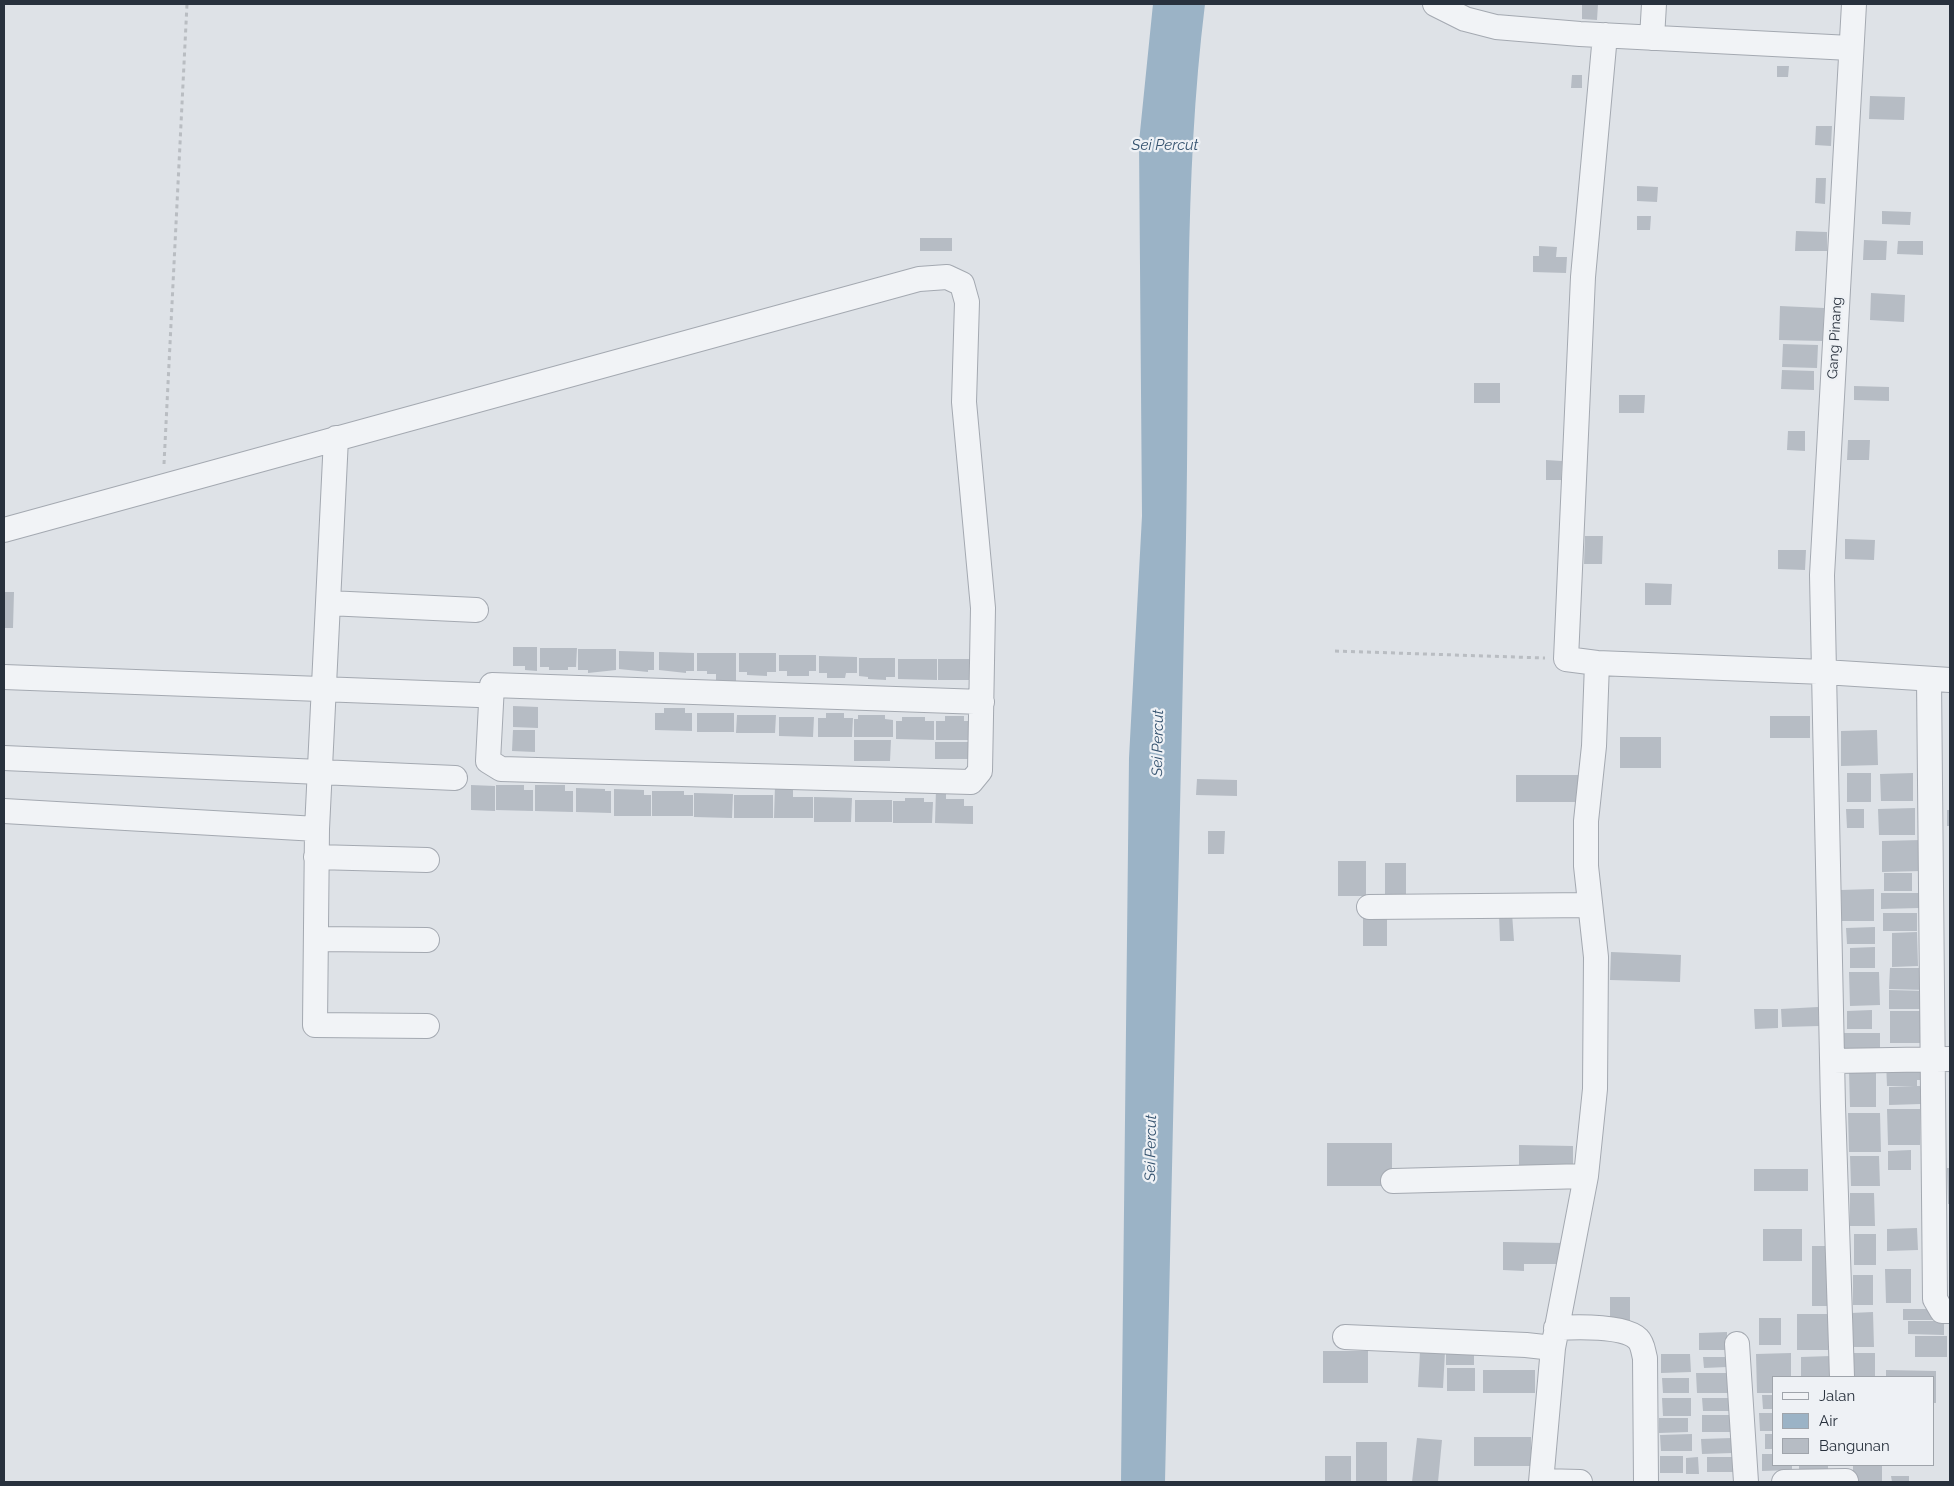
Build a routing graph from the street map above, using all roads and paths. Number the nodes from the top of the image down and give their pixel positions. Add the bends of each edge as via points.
1 (187, 4) edge
2 (1435, 4) edge
3 (1654, 4) edge
4 (1854, 4) edge
5 (1605, 35) junction
6 (1652, 38) junction
7 (1850, 48) junction
8 (336, 438) junction
9 (163, 485) junction
10 (4, 530) edge
11 (328, 603) junction
12 (476, 610) dead end
13 (1335, 651) dead end
14 (1566, 659) junction
15 (1597, 663) junction
16 (1824, 672) junction
17 (4, 677) edge
18 (1940, 680) edge
19 (324, 689) junction
20 (478, 695) dead end
21 (982, 702) junction
22 (4, 758) edge
23 (320, 772) junction
24 (454, 778) dead end
25 (4, 811) edge
26 (317, 829) junction
27 (316, 857) junction
28 (428, 860) dead end
29 (1590, 905) junction
30 (1369, 907) dead end
31 (316, 940) junction
32 (428, 940) dead end
33 (427, 1026) dead end
34 (1942, 1059) edge
35 (1834, 1060) junction
36 (1586, 1176) junction
37 (1393, 1181) dead end
38 (1950, 1311) edge
39 (1345, 1337) dead end
40 (1554, 1338) junction
41 (1737, 1344) dead end
42 (1842, 1376) edge
43 (1845, 1476) edge
44 (1541, 1482) edge
45 (1580, 1482) edge
46 (1646, 1482) edge
47 (1746, 1482) edge
48 (1784, 1482) edge

1 - 9 path
2 - 5 street via 1465,19 1496,27
3 - 6 street
4 - 7 street, Gang Pinang
5 - 6 street
5 - 14 street via 1583,276
6 - 7 street
7 - 16 street, Gang Pinang via 1822,574
8 - 9 street
8 - 11 street
8 - 21 street via 919,279 947,276 962,284 967,302 964,402 983,608
9 - 10 street
11 - 12 street
11 - 19 street
13 - 14 path
14 - 15 street
15 - 16 street
15 - 29 street via 1594,746 1586,820
16 - 18 street
16 - 35 street, Gang Pinang
17 - 19 street
18 - 34 street
19 - 20 street
19 - 23 street
21 - 21 street via 492,686 488,761 501,769 971,782 980,771
22 - 23 street
23 - 24 street
23 - 26 street
25 - 26 street
26 - 27 street
27 - 28 street
27 - 31 street
29 - 30 street
29 - 36 street via 1596,957 1595,1089
31 - 32 street
31 - 33 street via 315,1025
34 - 35 street
34 - 38 street via 1935,1299 1942,1311
35 - 42 street, Gang Pinang
36 - 37 street
36 - 40 street
39 - 40 street via 1526,1345
40 - 44 street
40 - 46 street via 1601,1329 1630,1334 1642,1345 1645,1358
41 - 47 street
43 - 48 street
44 - 45 street

